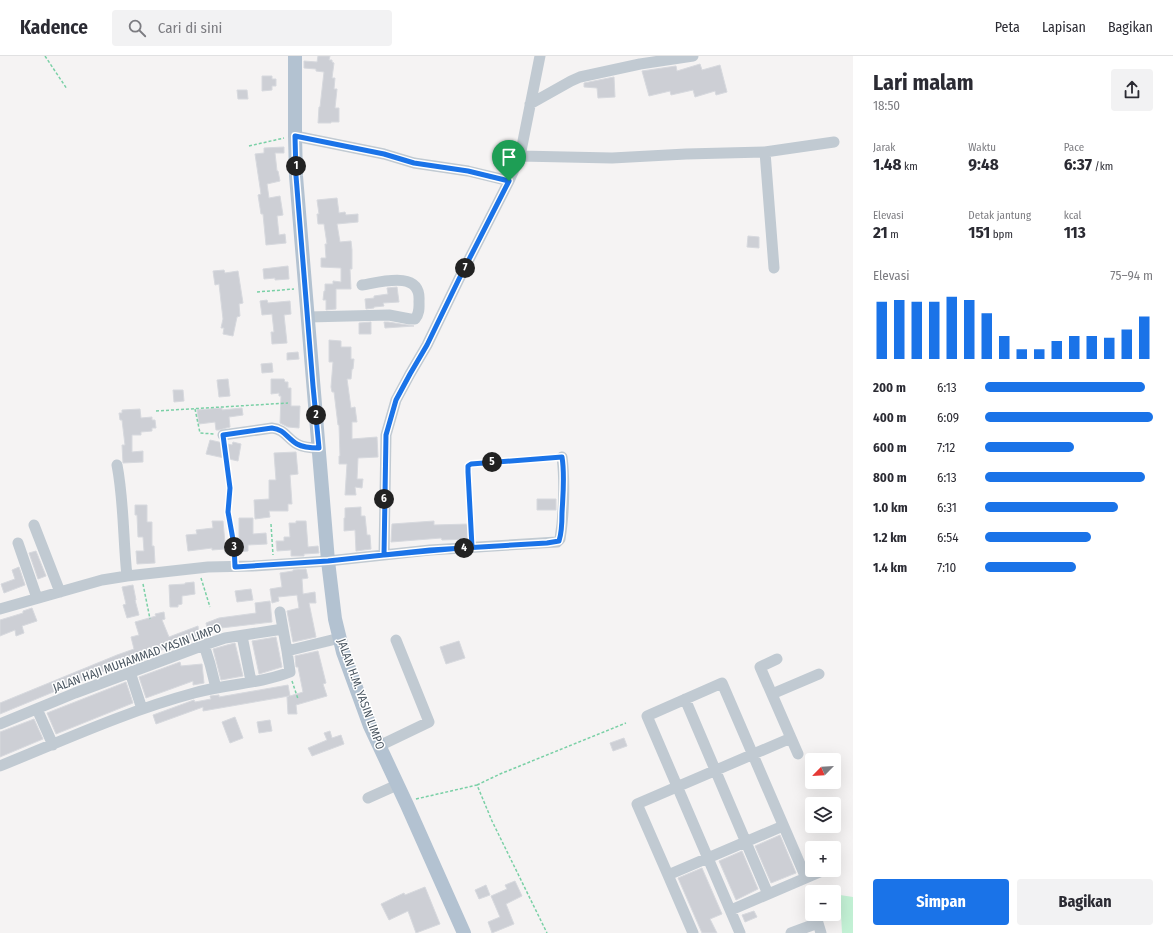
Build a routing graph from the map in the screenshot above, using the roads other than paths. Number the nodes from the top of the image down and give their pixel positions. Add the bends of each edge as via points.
1 (295, 56) edge
2 (540, 56) edge
3 (693, 56) edge
4 (530, 104) junction
5 (295, 136) junction
6 (834, 142) dead end
7 (765, 152) junction
8 (520, 156) junction
9 (509, 181) junction
10 (774, 268) dead end
11 (362, 286) dead end
12 (308, 317) junction
13 (223, 435) road end
14 (319, 448) junction
15 (562, 457) road end
16 (117, 465) dead end
17 (34, 525) dead end
18 (18, 543) dead end
19 (384, 555) junction
20 (328, 561) junction
21 (127, 576) junction
22 (60, 592) junction
23 (37, 598) junction
24 (0, 610) edge
25 (280, 612) dead end
26 (283, 629) junction
27 (242, 636) junction
28 (340, 638) junction
29 (396, 640) dead end
30 (204, 645) junction
31 (287, 651) junction
32 (777, 659) dead end
33 (130, 672) junction
34 (819, 674) dead end
35 (251, 681) junction
36 (216, 688) junction
37 (772, 694) junction
38 (685, 700) junction
39 (37, 709) junction
40 (142, 709) junction
41 (0, 724) edge
42 (791, 738) junction
43 (53, 745) junction
44 (379, 746) junction
45 (752, 754) junction
46 (798, 754) dead end
47 (0, 766) edge
48 (715, 770) junction
49 (397, 785) junction
50 (678, 786) junction
51 (368, 798) dead end
52 (783, 826) junction
53 (746, 842) junction
54 (708, 858) junction
55 (668, 875) junction
56 (806, 878) joint
57 (768, 894) junction
58 (731, 910) junction
59 (461, 932) edge
60 (693, 933) edge
61 (740, 933) edge
62 (791, 933) edge
63 (821, 933) edge

1 - 5 main road, JALAN H.M. YASIN LIMPO
2 - 4 street
3 - 4 street via 580,77
4 - 8 street
5 - 9 street
5 - 12 main road, JALAN H.M. YASIN LIMPO
6 - 7 street
7 - 8 street via 612,158
7 - 10 street
8 - 9 street
9 - 19 street via 427,345 396,400 386,435
11 - 12 street via 394,280 410,282 420,294 418,315 415,319 389,315
12 - 14 main road, JALAN H.M. YASIN LIMPO
13 - 14 street via 277,428 296,444 306,448
14 - 20 main road, JALAN H.M. YASIN LIMPO
15 - 19 street via 562,518 559,541
16 - 21 street via 122,493
17 - 22 street
18 - 23 street
19 - 20 street
20 - 21 street via 208,567
20 - 28 main road, JALAN H.M. YASIN LIMPO via 332,601
21 - 22 street
22 - 23 street
23 - 24 street
25 - 26 street
26 - 27 street, JALAN HAJI MUHAMMAD YASIN LIMPO
26 - 31 street
27 - 30 street, JALAN HAJI MUHAMMAD YASIN LIMPO
27 - 35 street
28 - 31 street
28 - 44 main road, JALAN H.M. YASIN LIMPO via 346,661
29 - 44 street via 429,722
30 - 33 street, JALAN HAJI MUHAMMAD YASIN LIMPO
30 - 36 street
31 - 35 street via 290,672
32 - 37 street via 760,666
33 - 39 street, JALAN HAJI MUHAMMAD YASIN LIMPO
33 - 40 street
34 - 37 street
35 - 36 street
36 - 40 street
37 - 42 street
38 - 45 street via 722,683
38 - 48 street
38 - 50 street via 647,716
39 - 41 street, JALAN HAJI MUHAMMAD YASIN LIMPO
39 - 43 street
40 - 43 street
42 - 45 street
42 - 46 street
43 - 47 street
44 - 49 main road, JALAN H.M. YASIN LIMPO
45 - 48 street
45 - 52 street
48 - 50 street
48 - 53 street
49 - 51 street
49 - 59 main road, JALAN H.M. YASIN LIMPO
50 - 54 street
50 - 55 street via 637,804
52 - 53 street
52 - 56 street
53 - 54 street
53 - 57 street
54 - 55 street
54 - 58 street
55 - 60 street
56 - 57 street
57 - 58 street
58 - 61 street
62 - 63 street via 818,923

